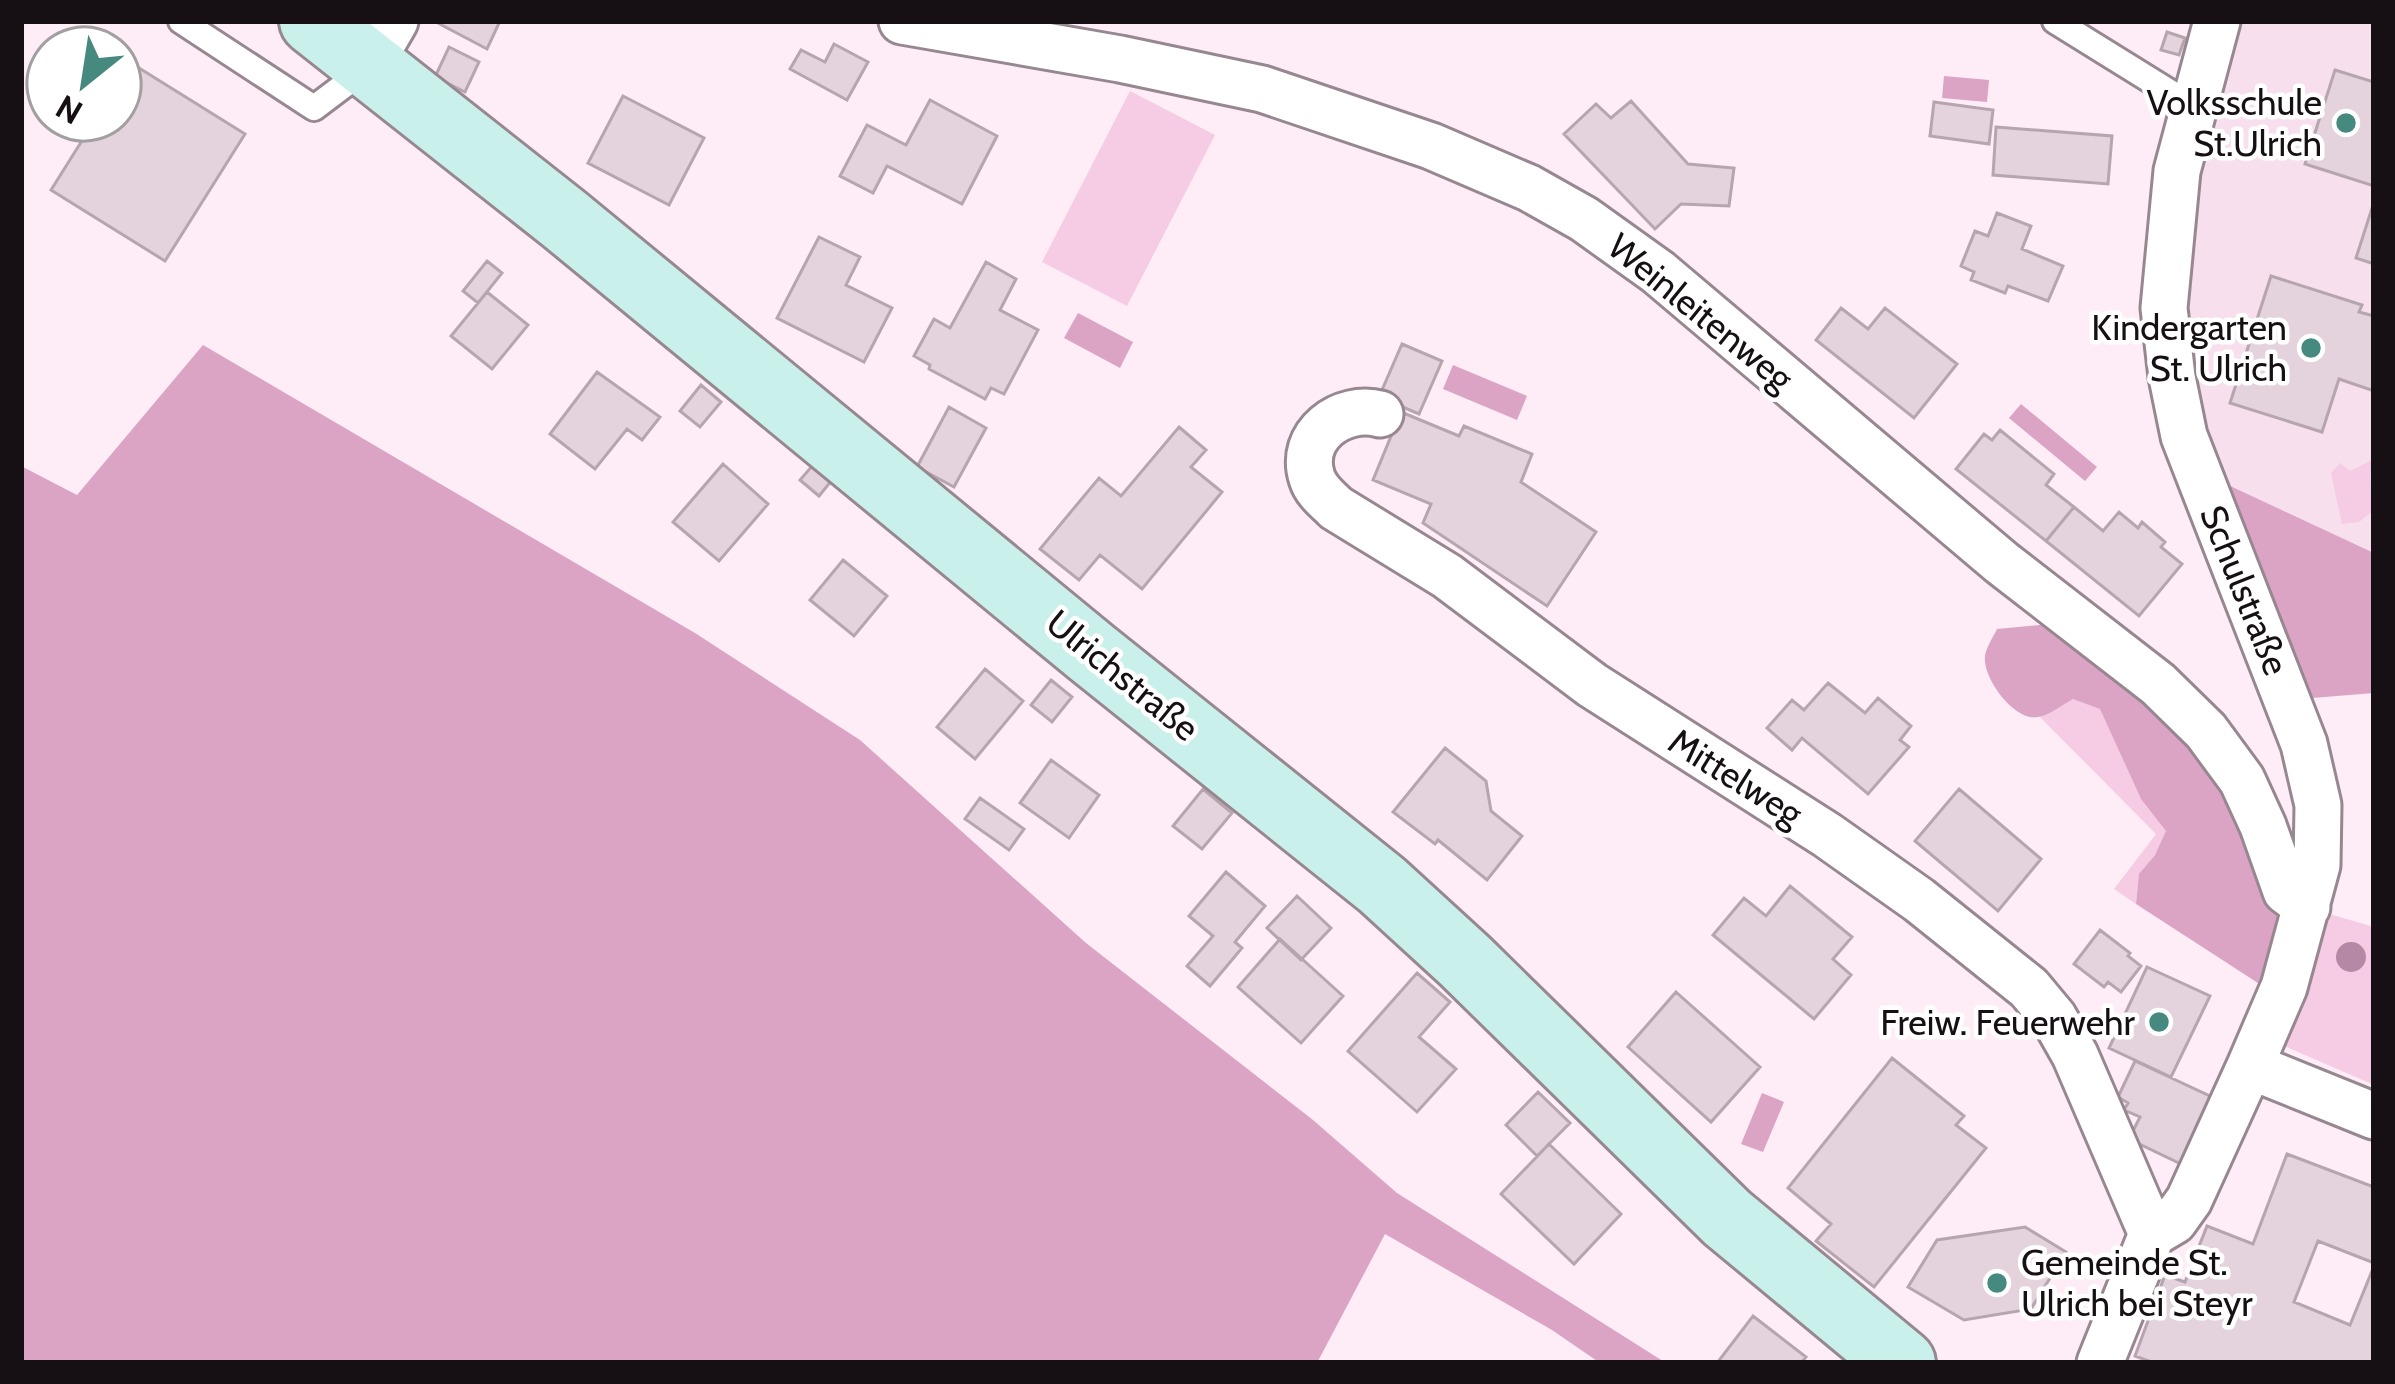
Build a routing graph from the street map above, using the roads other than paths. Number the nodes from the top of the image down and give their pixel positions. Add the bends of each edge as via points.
1 (181, 21) edge
2 (313, 21) edge
3 (902, 21) edge
4 (2055, 21) edge
5 (2217, 21) edge
6 (382, 44) edge
7 (2192, 106) junction
8 (1380, 414) dead end
9 (2307, 908) junction
10 (2250, 1066) junction
11 (2374, 1116) edge
12 (2152, 1234) junction
13 (1902, 1363) edge
14 (2100, 1363) edge

1 - 6 lane via 314,107
2 - 6 street, Ulrichstraße
3 - 9 street, Weinleitenweg via 1280,94 1431,146 1584,219 2158,684 2242,780 2286,891
4 - 7 lane
5 - 7 street, Schulstraße
6 - 13 street, Ulrichstraße via 548,206 1382,885 1727,1218
7 - 9 street, Schulstraße via 2168,247 2172,377 2184,436 2304,744 2318,805
8 - 12 street, Mittelweg via 1340,415 1321,432 1310,461 1319,491 1592,685 1827,835 2029,988 2074,1055
9 - 10 street, Schulstraße
10 - 11 street
10 - 12 street, Schulstraße via 2189,1199
12 - 14 street

